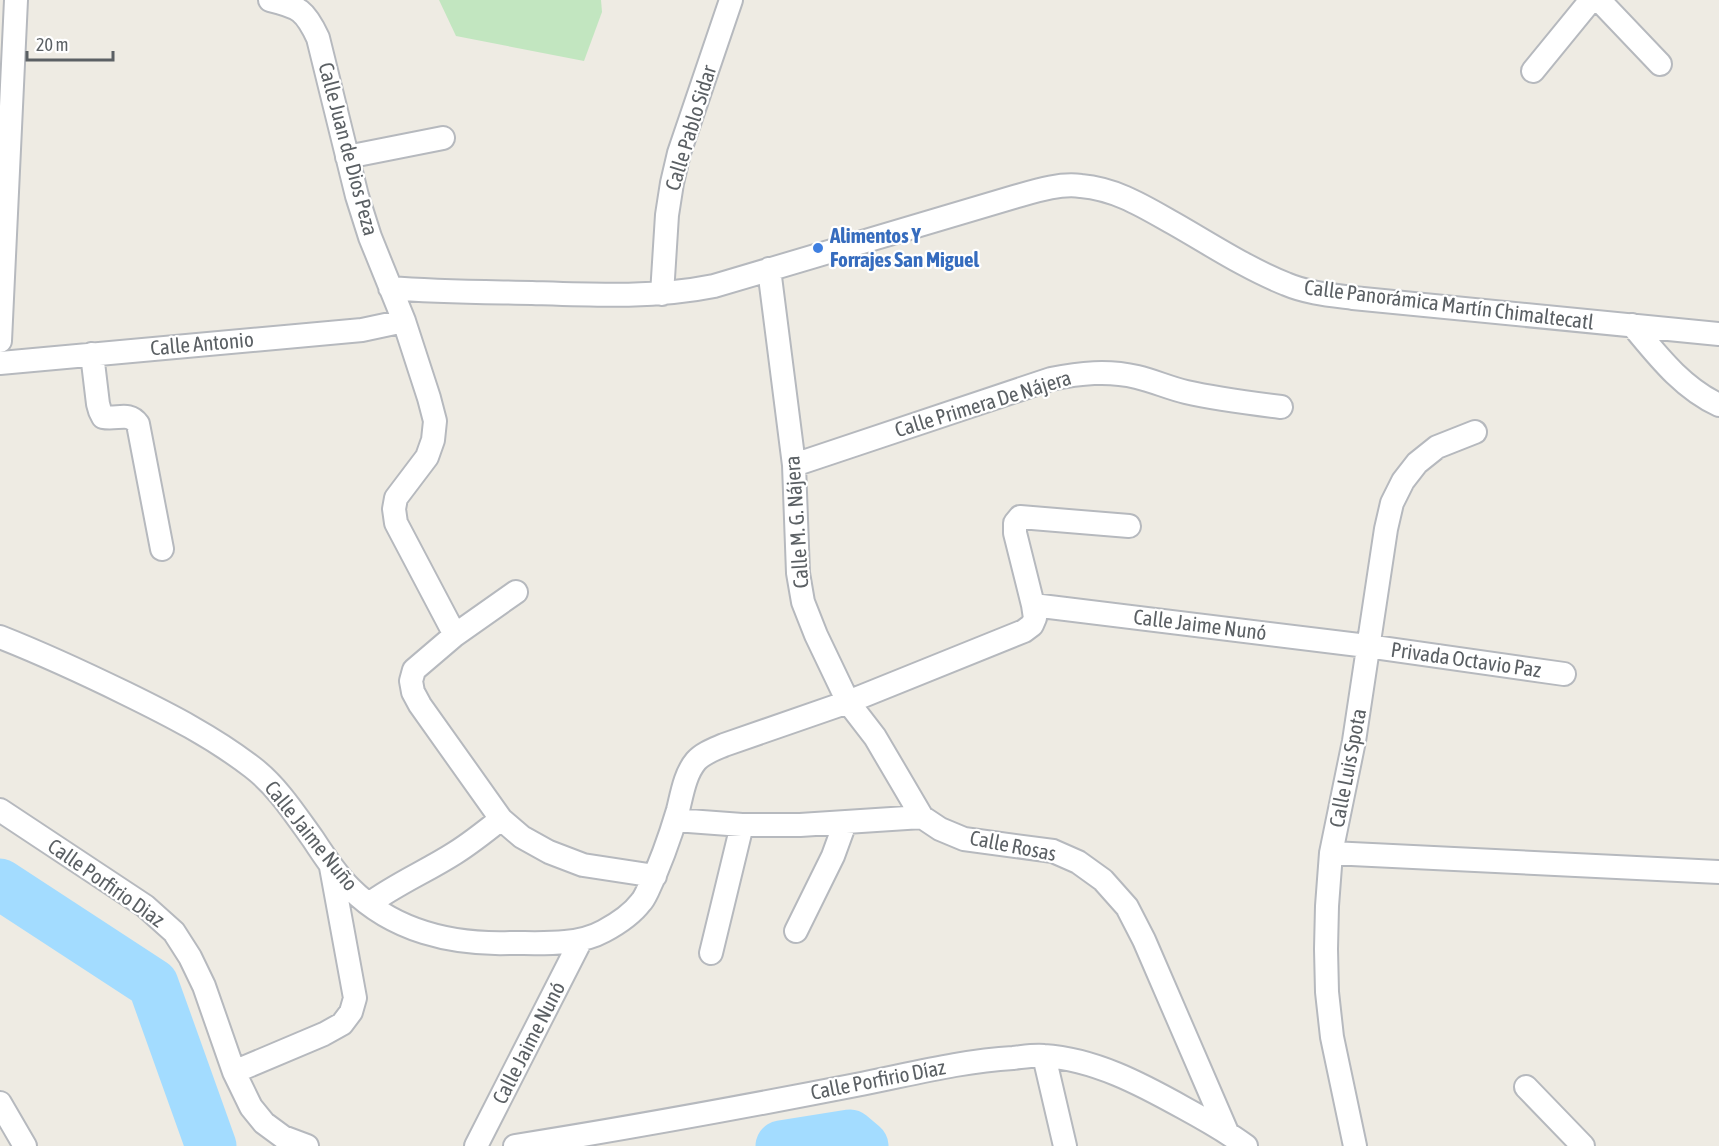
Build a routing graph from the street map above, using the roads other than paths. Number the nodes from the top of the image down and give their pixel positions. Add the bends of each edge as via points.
1 (270, 0) edge
2 (731, 0) edge
3 (1591, 0) edge
4 (1599, 0) edge
5 (10, 6) edge
6 (1660, 64) dead end
7 (1533, 71) dead end
8 (443, 138) dead end
9 (347, 157) junction
10 (769, 269) junction
11 (390, 288) junction
12 (662, 294) junction
13 (404, 321) junction
14 (1632, 325) junction
15 (1719, 334) edge
16 (0, 341) edge
17 (92, 354) junction
18 (0, 363) edge
19 (1719, 405) edge
20 (1281, 407) dead end
21 (1475, 432) dead end
22 (794, 465) junction
23 (1129, 526) dead end
24 (162, 549) dead end
25 (516, 592) dead end
26 (1033, 605) junction
27 (455, 635) junction
28 (0, 637) edge
29 (1367, 646) junction
30 (1564, 674) dead end
31 (848, 702) junction
32 (0, 810) edge
33 (922, 817) junction
34 (501, 819) junction
35 (675, 820) junction
36 (845, 823) junction
37 (742, 825) junction
38 (1331, 853) junction
39 (331, 864) junction
40 (1719, 872) edge
41 (655, 876) junction
42 (369, 904) junction
43 (796, 931) dead end
44 (581, 940) junction
45 (711, 953) dead end
46 (1044, 1056) junction
47 (234, 1072) junction
48 (1526, 1087) dead end
49 (0, 1103) edge
50 (1227, 1132) junction
51 (577, 1141) edge
52 (25, 1146) edge
53 (306, 1146) edge
54 (476, 1146) edge
55 (515, 1146) edge
56 (1065, 1146) edge
57 (1246, 1146) edge
58 (1355, 1146) edge
59 (1583, 1146) edge

1 - 9 street, Calle Juan de Dios Peza via 293,6 310,20 318,38
2 - 12 street, Calle Pablo Sidar via 679,153 667,215
3 - 7 street
4 - 6 street
5 - 16 street
8 - 9 street
9 - 11 street, Calle Juan de Dios Peza via 370,237
10 - 12 street, Calle Panorámica Martín Chimaltecatl via 714,286
10 - 14 street, Calle Panorámica Martín Chimaltecatl via 1014,196 1078,185 1134,200 1251,268 1314,293
10 - 22 street, Calle M. G. Nájera
11 - 12 street, Calle Panorámica Martín Chimaltecatl
11 - 13 street, Calle Juan de Dios Peza
13 - 17 street, Calle Antonio via 362,330
13 - 27 street, Calle Juan de Dios Peza via 435,421 427,457 396,498 396,523
14 - 15 street, Calle Panorámica Martín Chimaltecatl
14 - 19 street via 1689,387
17 - 18 street, Calle Antonio
17 - 24 street via 103,417 130,416 138,424
20 - 22 street, Calle Primera De Nájera via 1231,401 1128,375 1079,374 1051,379
21 - 29 street, Calle Luis Spota via 1437,447 1417,463 1392,502
22 - 31 street, Calle M. G. Nájera via 798,573 803,602
23 - 26 street via 1020,517 1015,533
25 - 27 street
26 - 29 street, Calle Jaime Nunó
26 - 31 street, Calle Jaime Nuño via 1035,618 1024,631
27 - 34 street via 414,670 413,692
28 - 39 street, Calle Jaime Nuño via 53,658 207,735 254,769 280,794
29 - 30 street, Privada Octavio Paz
29 - 38 street, Calle Luis Spota via 1354,741
31 - 33 street, Calle M. G. Nájera
31 - 35 street, Calle Jaime Nuño via 709,751 696,761 686,779
32 - 47 street, Calle Porfirio Diaz via 145,906 174,932 204,986
33 - 36 street
33 - 50 street, Calle Rosas via 964,838 1053,851 1078,862 1103,880 1127,907 1144,940
34 - 41 street via 522,837 583,865
34 - 42 street via 454,854
35 - 37 street
35 - 41 street, Calle Jaime Nuño
36 - 37 street
36 - 43 street
37 - 45 street
38 - 40 street
38 - 58 street, Calle Luis Spota via 1327,992 1332,1037
39 - 42 street, Calle Jaime Nuño
39 - 47 street via 355,998 351,1012 342,1024 324,1034
41 - 44 street, Calle Jaime Nuño via 641,902 620,921
42 - 44 street, Calle Jaime Nuño via 406,927 460,942
44 - 54 street, Calle Jaime Nunó
46 - 50 street, Calle Porfirio Díaz via 1076,1060 1108,1071 1152,1090
46 - 51 street, Calle Porfirio Díaz via 957,1065
46 - 56 street
47 - 53 street via 251,1107 264,1123 283,1137
48 - 59 street
49 - 52 street
50 - 57 street, Calle Porfirio Díaz
51 - 55 street, Calle Porfirio Díaz

